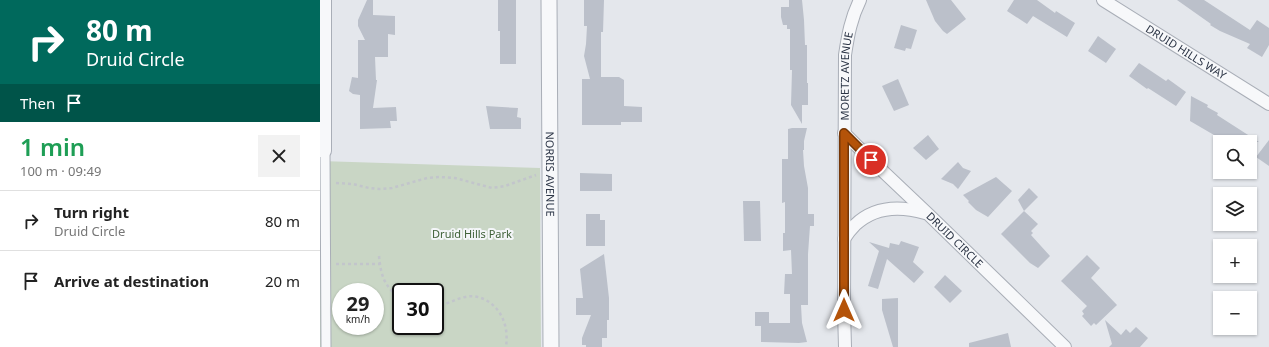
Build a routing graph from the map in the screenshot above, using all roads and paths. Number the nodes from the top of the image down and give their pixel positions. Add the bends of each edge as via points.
1 (325, 0) edge
2 (549, 0) edge
3 (860, 0) edge
4 (1103, 0) edge
5 (1269, 104) edge
6 (844, 133) junction
7 (322, 151) edge
8 (540, 173) dead end
9 (332, 183) dead end
10 (928, 214) junction
11 (844, 239) junction
12 (379, 256) dead end
13 (329, 264) dead end
14 (380, 264) junction
15 (392, 292) edge
16 (444, 305) edge
17 (326, 347) edge
18 (506, 347) edge
19 (551, 347) edge
20 (845, 347) edge
21 (1065, 347) edge

1 - 7 street
2 - 19 street, NORRIS AVENUE
3 - 6 street, MORETZ AVENUE via 848,31 845,55
4 - 5 street, DRUID HILLS WAY
6 - 10 street, DRUID CIRCLE
6 - 11 street, MORETZ AVENUE
7 - 17 street
8 - 9 path via 492,188 456,178 440,177 379,189
10 - 11 street via 912,209 880,210 866,216
10 - 21 street, DRUID CIRCLE
11 - 20 street, MORETZ AVENUE
12 - 14 path
13 - 14 path
14 - 15 path via 383,280
16 - 18 path via 465,296 486,300 496,308 504,321

